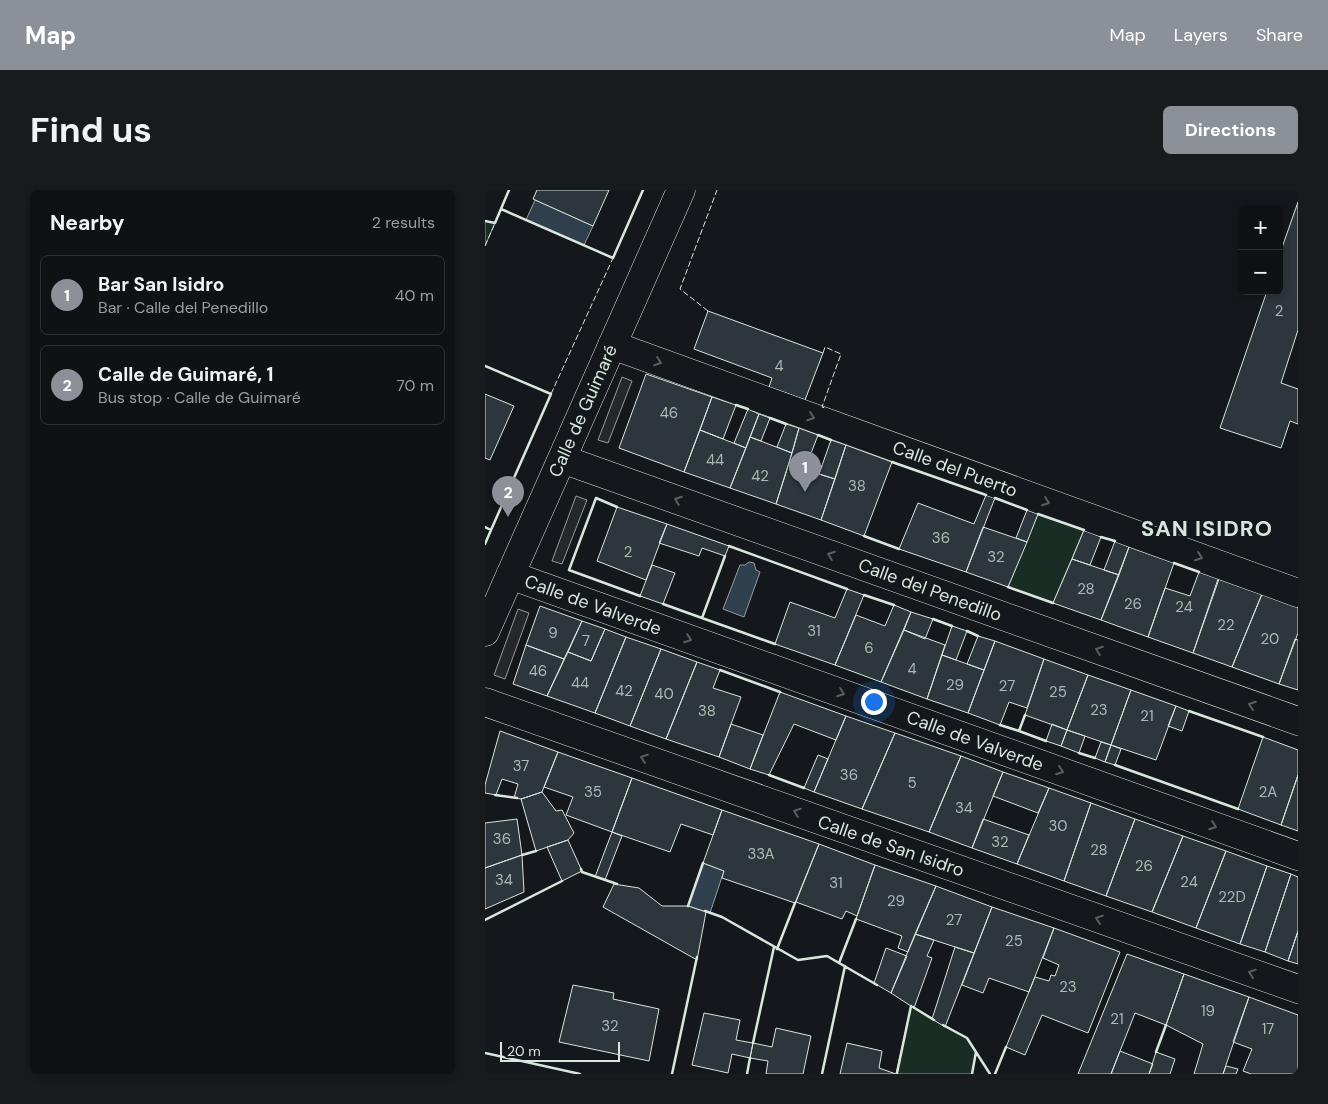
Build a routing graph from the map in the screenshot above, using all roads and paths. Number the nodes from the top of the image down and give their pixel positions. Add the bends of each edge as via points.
1 (681, 190) edge
2 (613, 345) junction
3 (562, 459) junction
4 (510, 575) junction
5 (1298, 593) edge
6 (485, 632) edge
7 (485, 702) edge
8 (1298, 722) edge
9 (1298, 856) edge
10 (1298, 990) edge

1 - 2 street, Calle de Guimaré
2 - 3 street, Calle de Guimaré
2 -> 5 street, Calle del Puerto
3 - 4 street, Calle de Guimaré
8 -> 3 street, Calle del Penedillo
4 - 6 street, Calle de Guimaré
4 -> 9 street, Calle de Valverde
10 -> 7 street, Calle de San Isidro

